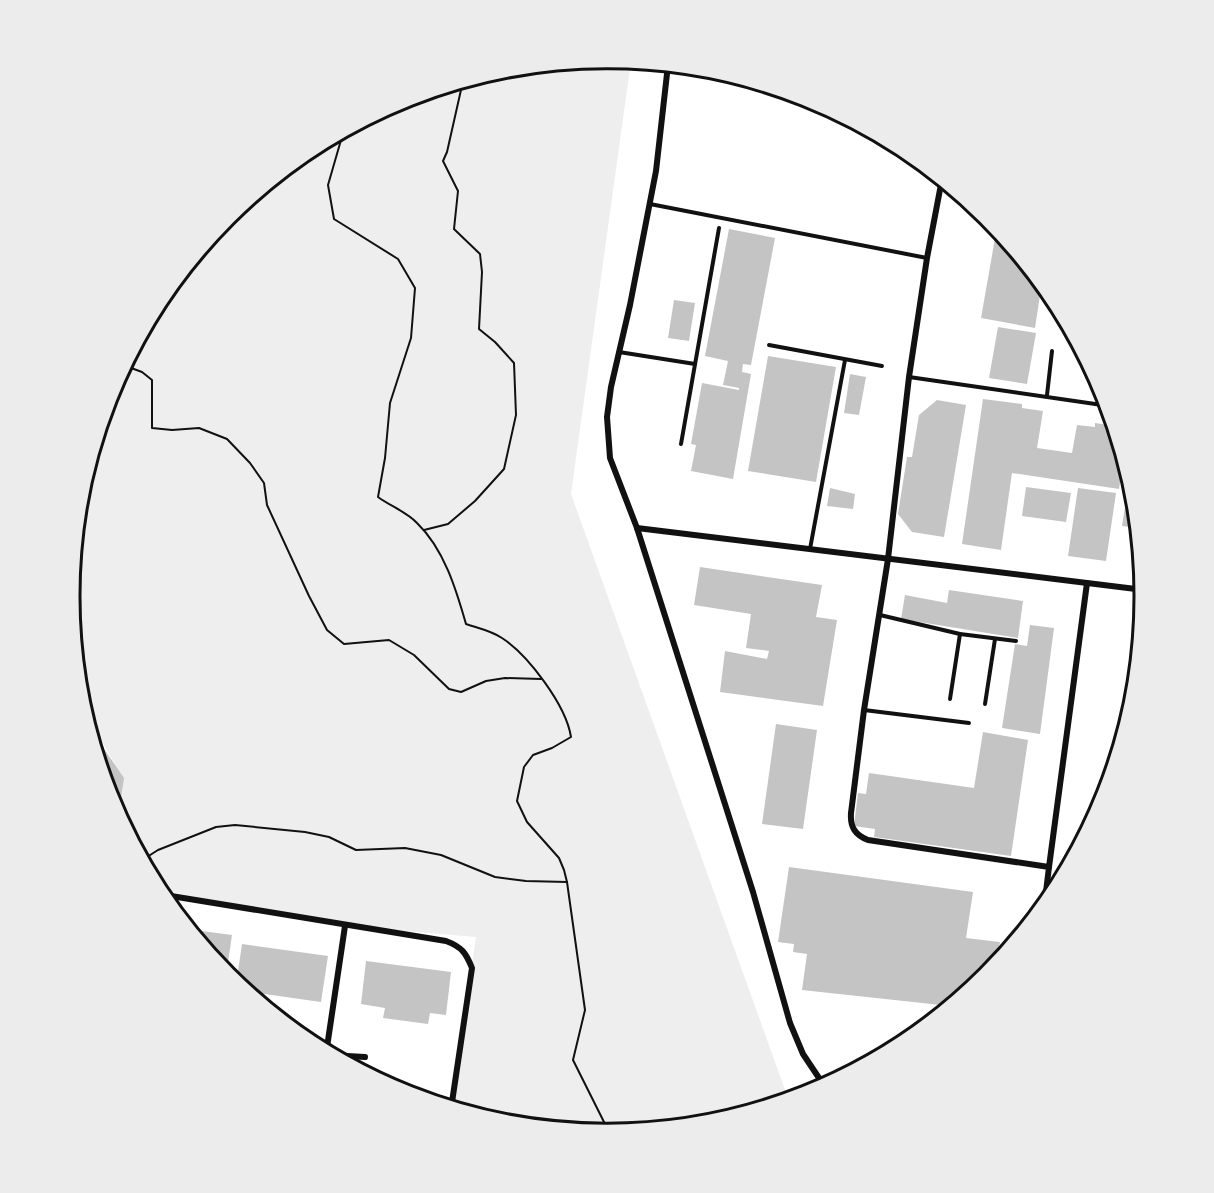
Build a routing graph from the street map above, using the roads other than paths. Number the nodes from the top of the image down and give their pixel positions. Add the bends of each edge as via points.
1 (668, 73) edge
2 (940, 188) edge
3 (650, 204) junction
4 (719, 228) dead end
5 (927, 258) junction
6 (769, 345) dead end
7 (1052, 351) dead end
8 (618, 352) junction
9 (845, 360) junction
10 (695, 364) junction
11 (882, 366) dead end
12 (909, 377) junction
13 (1047, 395) junction
14 (1097, 403) edge
15 (681, 444) dead end
16 (637, 528) junction
17 (810, 549) junction
18 (888, 559) junction
19 (1087, 583) junction
20 (1134, 589) edge
21 (879, 615) junction
22 (960, 634) junction
23 (995, 639) junction
24 (1016, 641) dead end
25 (950, 699) dead end
26 (985, 704) dead end
27 (864, 710) junction
28 (969, 723) dead end
29 (1049, 867) junction
30 (1046, 890) edge
31 (173, 896) edge
32 (345, 926) junction
33 (329, 1044) edge
34 (348, 1056) edge
35 (365, 1057) dead end
36 (820, 1079) edge
37 (452, 1101) edge

1 - 3 street
2 - 5 street
3 - 5 lane
3 - 8 street
4 - 10 lane
5 - 12 street
6 - 9 lane
7 - 13 lane
8 - 10 lane
8 - 16 street via 607,417 610,458
9 - 11 lane
9 - 17 lane
10 - 15 lane
12 - 13 lane
12 - 18 street
13 - 14 lane
16 - 17 street
16 - 36 street via 753,892 790,1023 803,1054
17 - 18 street
18 - 19 street
18 - 21 street
19 - 20 street
19 - 29 street
21 - 22 lane
21 - 27 street
22 - 23 lane
22 - 25 lane
23 - 24 lane
23 - 26 lane
27 - 28 lane
27 - 29 street via 851,813 851,825 857,835 878,842
29 - 30 street
31 - 32 street
32 - 33 street
32 - 37 street via 446,940 466,953 472,968
34 - 35 street

